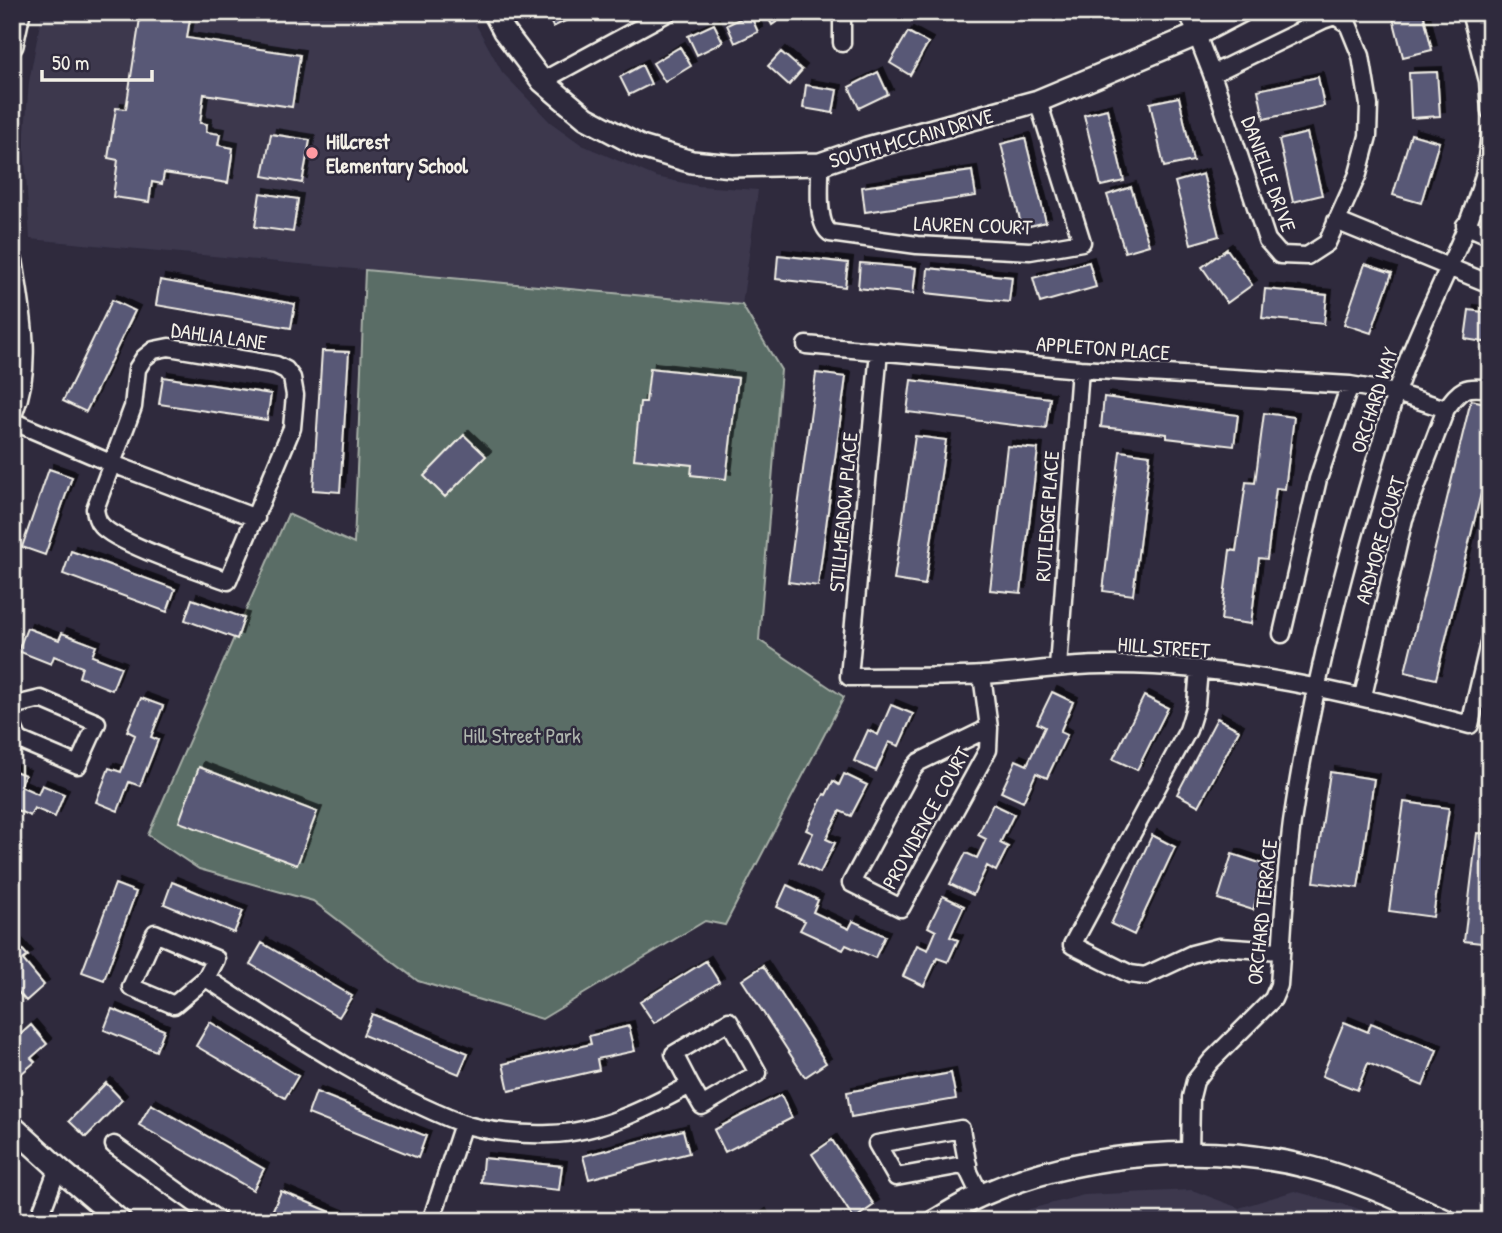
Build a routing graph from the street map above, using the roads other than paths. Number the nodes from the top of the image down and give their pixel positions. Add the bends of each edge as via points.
1 (19, 12) edge
2 (494, 12) edge
3 (669, 12) edge
4 (842, 12) edge
5 (1188, 12) edge
6 (1240, 12) edge
7 (1470, 12) edge
8 (1196, 35) junction
9 (842, 43) dead end
10 (12, 45) edge
11 (1212, 75) junction
12 (542, 81) junction
13 (1489, 81) edge
14 (1038, 102) junction
15 (1490, 111) edge
16 (1490, 134) edge
17 (820, 164) junction
18 (1336, 221) junction
19 (1465, 225) junction
20 (1490, 236) edge
21 (12, 263) edge
22 (1447, 267) junction
23 (1490, 284) edge
24 (806, 345) dead end
25 (879, 351) junction
26 (1080, 369) junction
27 (1350, 384) junction
28 (1490, 389) edge
29 (1396, 393) junction
30 (1446, 409) junction
31 (12, 411) edge
32 (12, 421) edge
33 (113, 464) junction
34 (256, 518) junction
35 (1282, 634) dead end
36 (1490, 639) edge
37 (1058, 667) junction
38 (1199, 669) junction
39 (982, 676) junction
40 (849, 677) joint
41 (1317, 687) junction
42 (1363, 696) junction
43 (12, 706) edge
44 (12, 724) edge
45 (989, 728) junction
46 (1281, 951) junction
47 (206, 978) junction
48 (690, 1085) junction
49 (463, 1124) junction
50 (12, 1126) edge
51 (114, 1145) dead end
52 (1190, 1154) junction
53 (968, 1164) junction
54 (58, 1168) junction
55 (980, 1195) junction
56 (38, 1221) edge
57 (120, 1221) edge
58 (219, 1221) edge
59 (431, 1221) edge
60 (935, 1221) edge
61 (1446, 1221) edge

1 - 10 street
2 - 12 street, SOUTH MCCAIN DRIVE
3 - 12 street
4 - 9 street
5 - 8 street, DANIELLE DRIVE
6 - 8 street, SOUTH MCCAIN DRIVE
7 - 13 street
8 - 11 street, DANIELLE DRIVE
8 - 14 street, SOUTH MCCAIN DRIVE
11 - 18 street, DANIELLE DRIVE via 1267,240 1280,255 1307,256 1327,243
11 - 18 street, DANIELLE DRIVE via 1323,20 1335,16 1348,24 1361,55 1369,105 1368,136
12 - 17 street, SOUTH MCCAIN DRIVE via 586,118 641,147 692,162 733,166
13 - 15 street
14 - 17 street, SOUTH MCCAIN DRIVE
14 - 17 street, LAUREN COURT via 1082,242 1004,251 917,246 830,233 821,219
16 - 19 street, ORCHARD WAY via 1484,174
18 - 22 street
19 - 20 street
19 - 22 street, ORCHARD WAY
21 - 31 street via 22,352
22 - 23 street
22 - 29 street, ORCHARD WAY
24 - 25 street, APPLETON PLACE
25 - 26 street, APPLETON PLACE
25 - 40 street, STILLMEADOW PLACE
26 - 27 street, APPLETON PLACE
26 - 37 street, RUTLEDGE PLACE
27 - 29 street, APPLETON PLACE
27 - 35 street via 1318,479
28 - 30 street via 1474,386 1458,391
29 - 30 street
29 - 41 street, ORCHARD WAY via 1356,526
30 - 42 street, ARDMORE COURT via 1404,519
32 - 33 street
33 - 34 street
33 - 34 street, DAHLIA LANE via 95,509 99,523 132,544 228,581
33 - 34 street, DAHLIA LANE via 133,407 138,369 154,350 183,348 276,365 292,377 295,412
36 - 42 street, HILL STREET via 1470,725
37 - 38 street, HILL STREET via 1105,664
37 - 39 street, HILL STREET
38 - 41 street, HILL STREET
38 - 46 street via 1188,730 1072,945 1130,974 1145,976 1219,947
39 - 40 street, HILL STREET
39 - 45 street, PROVIDENCE COURT
41 - 42 street, HILL STREET
41 - 46 street, ORCHARD TERRACE via 1292,823
43 - 44 street via 41,699 97,723 79,765 19,740
45 - 45 street, PROVIDENCE COURT via 988,750 901,908 851,883 919,762
46 - 52 street, ORCHARD TERRACE via 1279,985 1273,999 1195,1081
47 - 47 street via 216,959 155,933 131,987 174,1005
47 - 49 street via 339,1063
48 - 48 street via 702,1106 758,1073 729,1021 674,1054
48 - 49 street via 640,1112 553,1135
49 - 59 street
50 - 54 street
51 - 58 street
52 - 55 street via 1102,1161 1048,1172
52 - 61 street via 1309,1167 1353,1180
53 - 53 street via 961,1129 877,1144 896,1177
53 - 55 street
54 - 56 street
54 - 57 street
55 - 60 street

